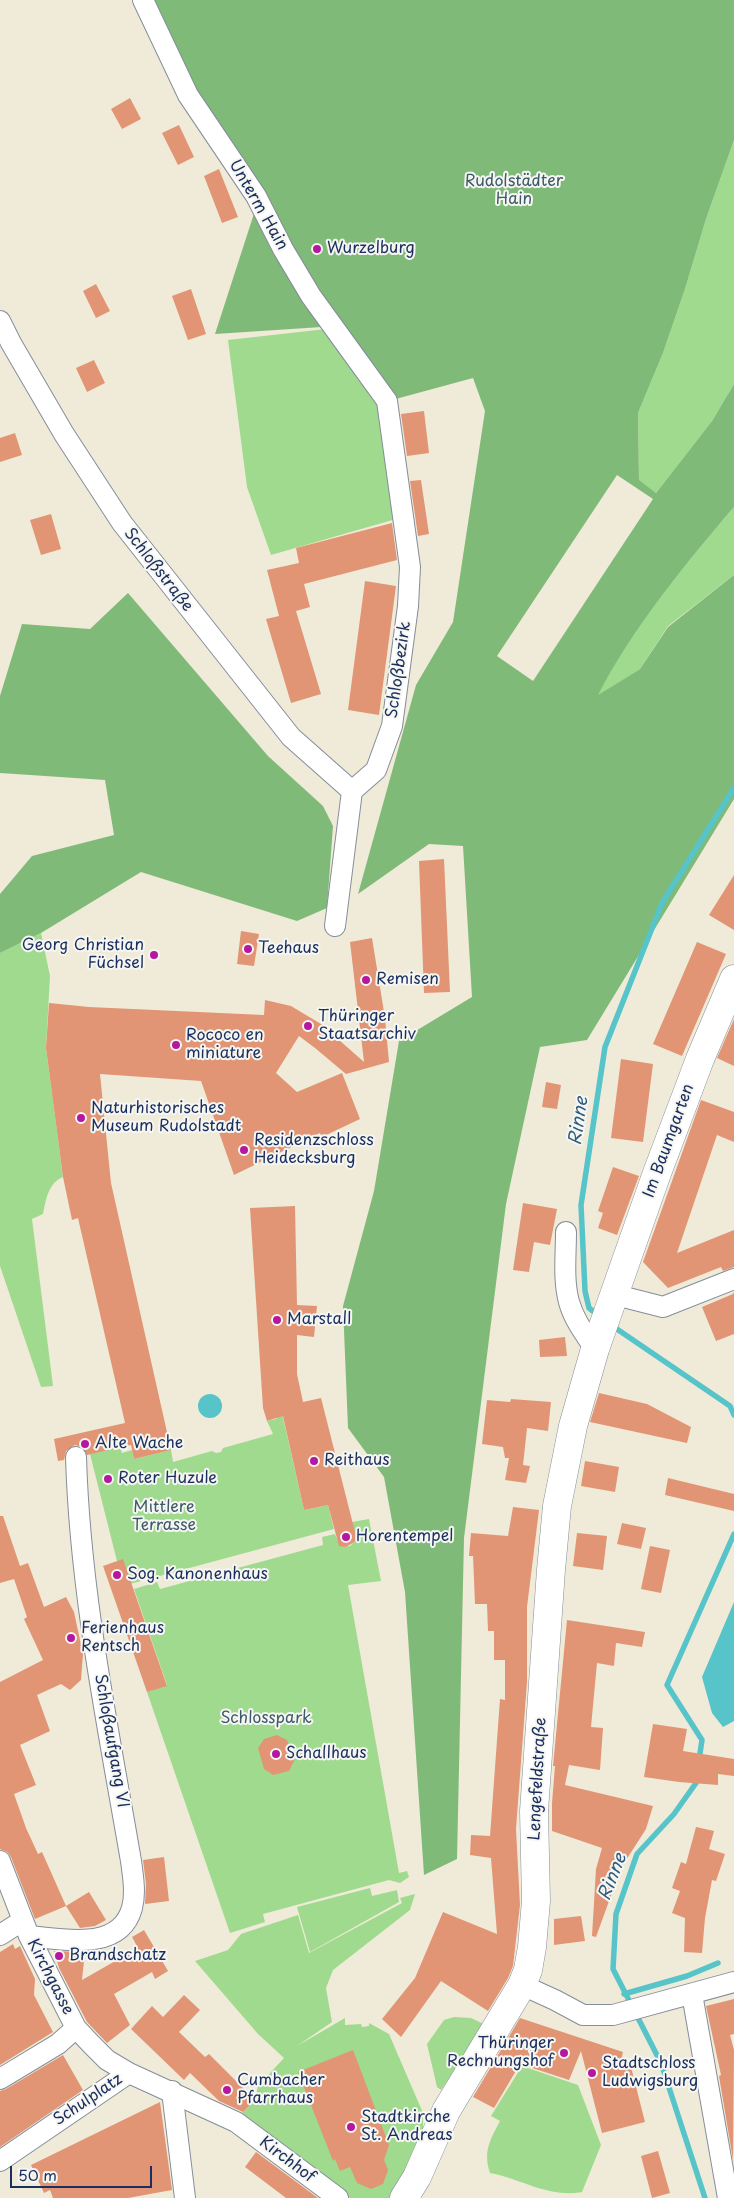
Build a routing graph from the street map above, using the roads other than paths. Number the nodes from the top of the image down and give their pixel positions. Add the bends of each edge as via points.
1 (143, 0) edge
2 (0, 321) edge
3 (388, 401) joint
4 (352, 791) junction
5 (335, 926) dead end
6 (734, 979) edge
7 (566, 1232) dead end
8 (734, 1279) edge
9 (614, 1300) junction
10 (598, 1341) junction
11 (76, 1457) dead end
12 (0, 1861) edge
13 (26, 1929) junction
14 (0, 1935) edge
15 (734, 1982) edge
16 (522, 1985) junction
17 (692, 1994) junction
18 (76, 2028) junction
19 (128, 2073) junction
20 (0, 2079) edge
21 (172, 2091) junction
22 (236, 2122) joint
23 (0, 2161) edge
24 (185, 2198) edge
25 (338, 2198) edge
26 (404, 2198) edge
27 (728, 2198) edge

1 - 3 street, Unterm Hain via 188,95 256,196 311,296
2 - 4 street, Schloßstraße via 64,434 122,523 291,737
3 - 4 street, Schloßbezirk via 410,567 408,606 392,726 376,770
4 - 5 street
6 - 9 main road, Im Baumgarten via 694,1074
7 - 10 street via 569,1302 577,1323
8 - 9 street via 663,1307
9 - 10 main road, Im Baumgarten
10 - 16 main road, Lengefeldstraße via 573,1426 557,1506 534,1811 536,1901 530,1955
11 - 13 street, Schloßaufgang VI via 77,1500 88,1594 131,1861 132,1907 119,1930 85,1941
12 - 13 street, Kirchgasse
13 - 14 street
13 - 18 street, Kirchgasse
15 - 17 street
16 - 17 street via 583,2015 612,2015
16 - 26 main road, Lengefeldstraße via 446,2111 417,2177
17 - 27 street
18 - 19 street, Kirchgasse via 107,2060
18 - 20 street via 58,2044
19 - 21 street, Schulplatz
19 - 23 street, Schulplatz
21 - 22 street, Schulplatz
21 - 24 street
22 - 25 street, Kirchhof

